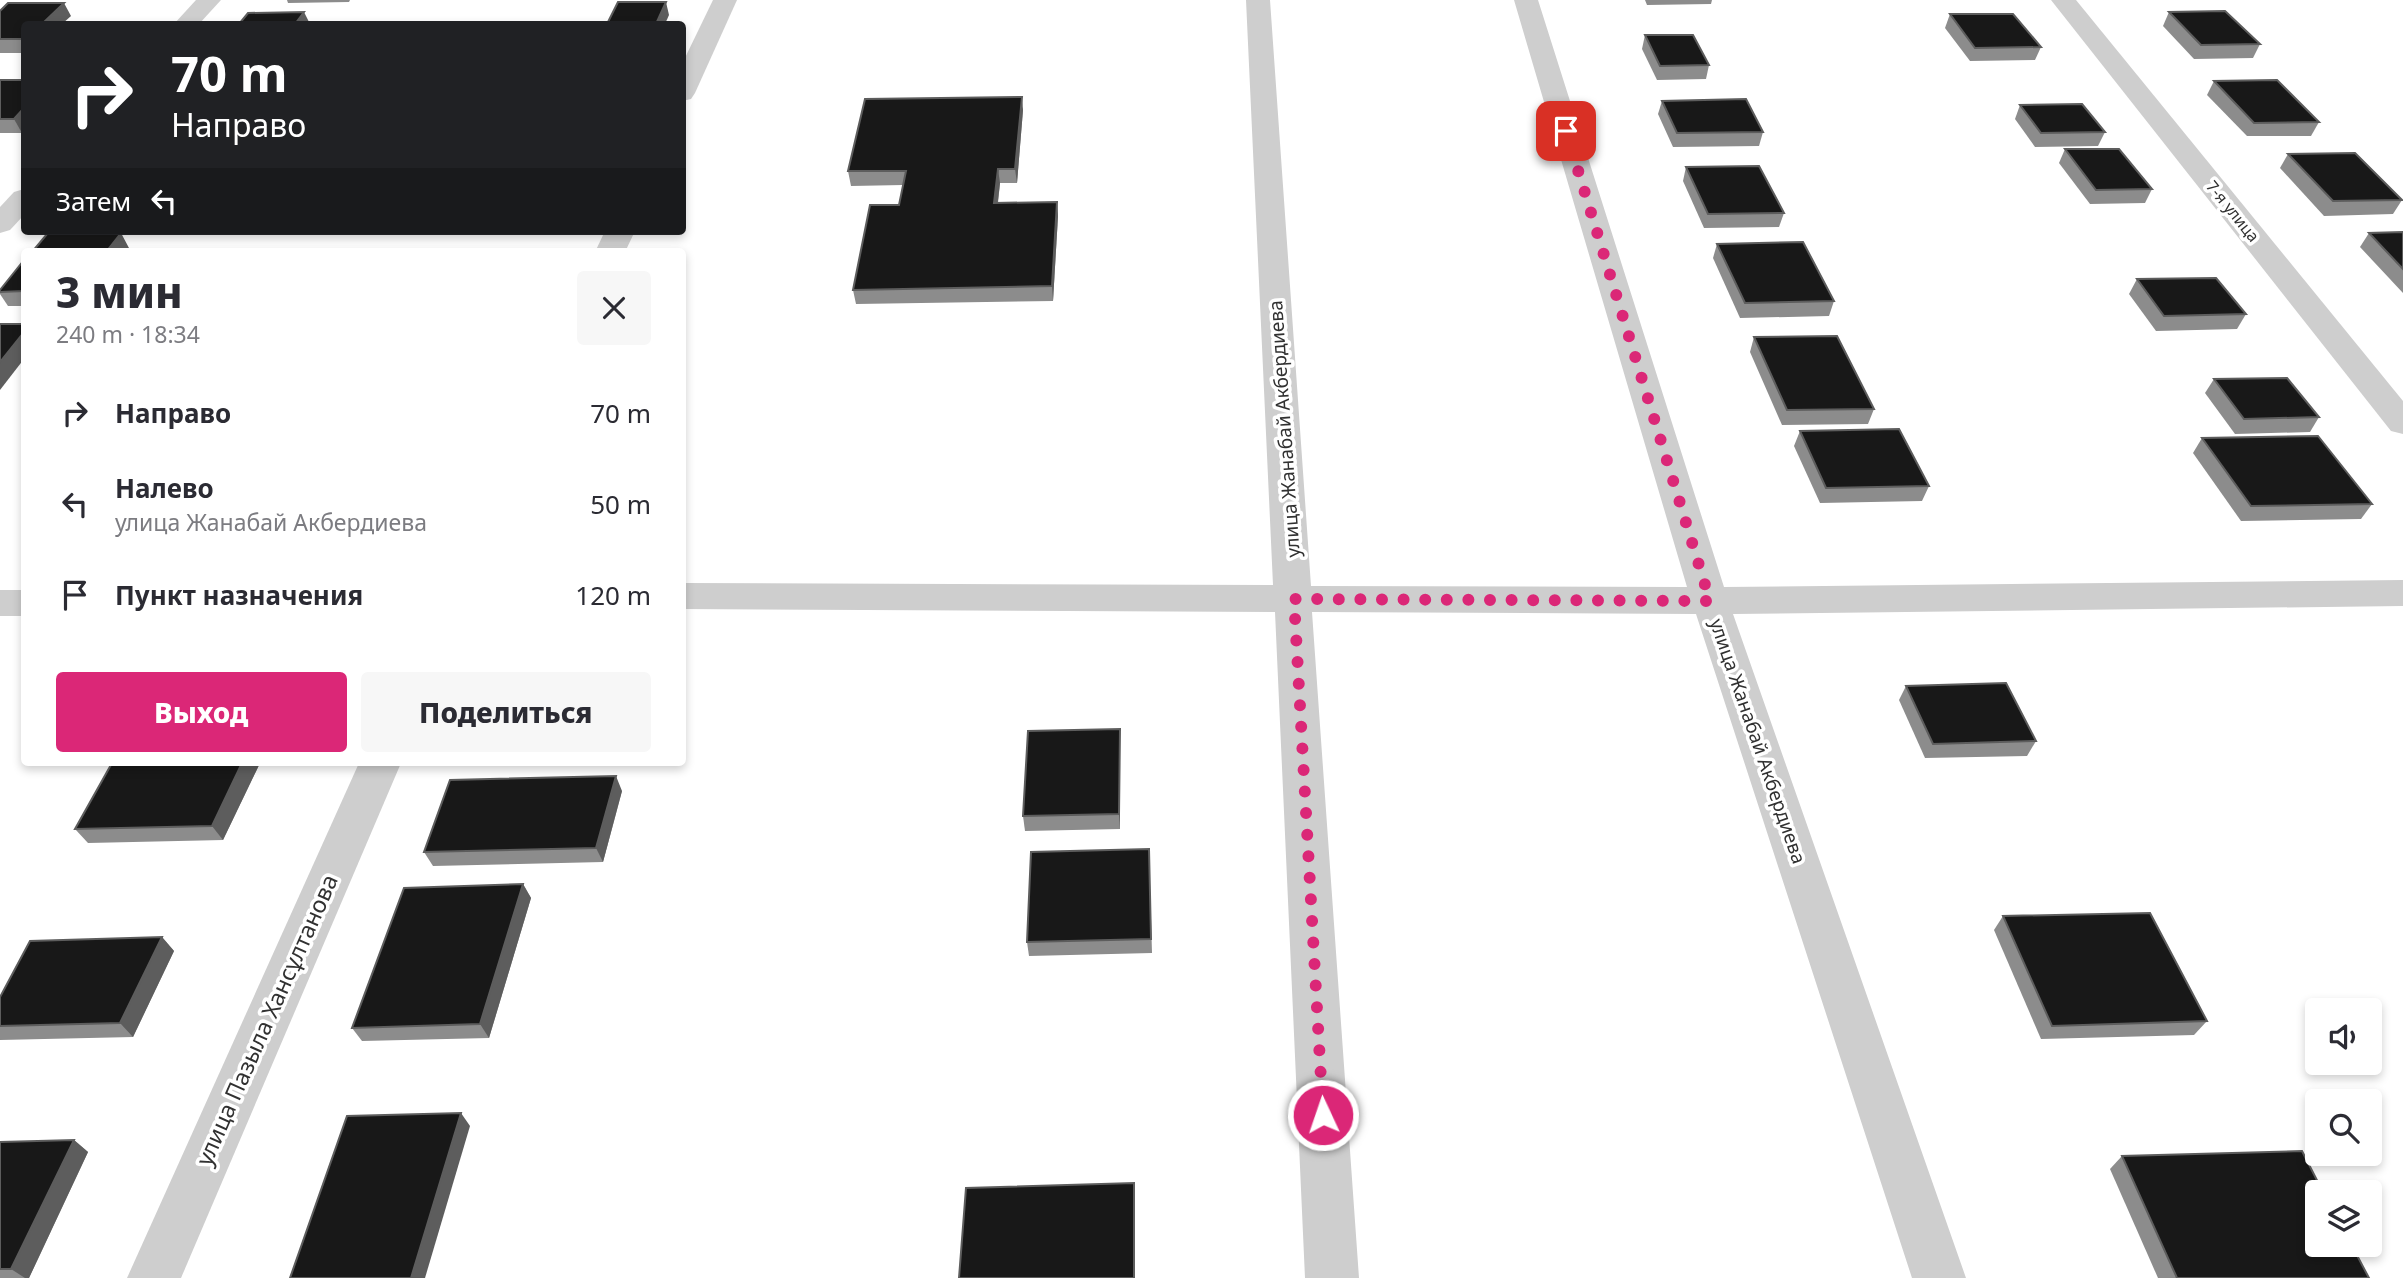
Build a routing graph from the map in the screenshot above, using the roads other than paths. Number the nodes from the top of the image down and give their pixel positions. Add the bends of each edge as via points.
1 (209, 0) edge
2 (725, 0) edge
3 (1258, 0) edge
4 (1526, 0) edge
5 (2063, 0) edge
6 (189, 21) edge
7 (686, 84) edge
8 (21, 201) edge
9 (0, 224) edge
10 (2403, 423) edge
11 (2403, 593) edge
12 (686, 596) edge
13 (1294, 599) junction
14 (1710, 601) junction
15 (0, 603) edge
16 (21, 603) edge
17 (379, 766) edge
18 (153, 1278) edge
19 (1332, 1278) edge
20 (1939, 1278) edge

1 - 6 street
2 - 7 street
3 - 13 street, улица Жанабай Акбердиева
4 - 14 street, улица Жанабай Акбердиева
5 - 10 street, 7-я улица
8 - 9 street
11 - 14 street
12 - 13 street
13 - 14 street
13 - 19 street, улица Жанабай Акбердиева
14 - 20 street, улица Жанабай Акбердиева
15 - 16 street
17 - 18 street, улица Пазыла Хансұлтанова

